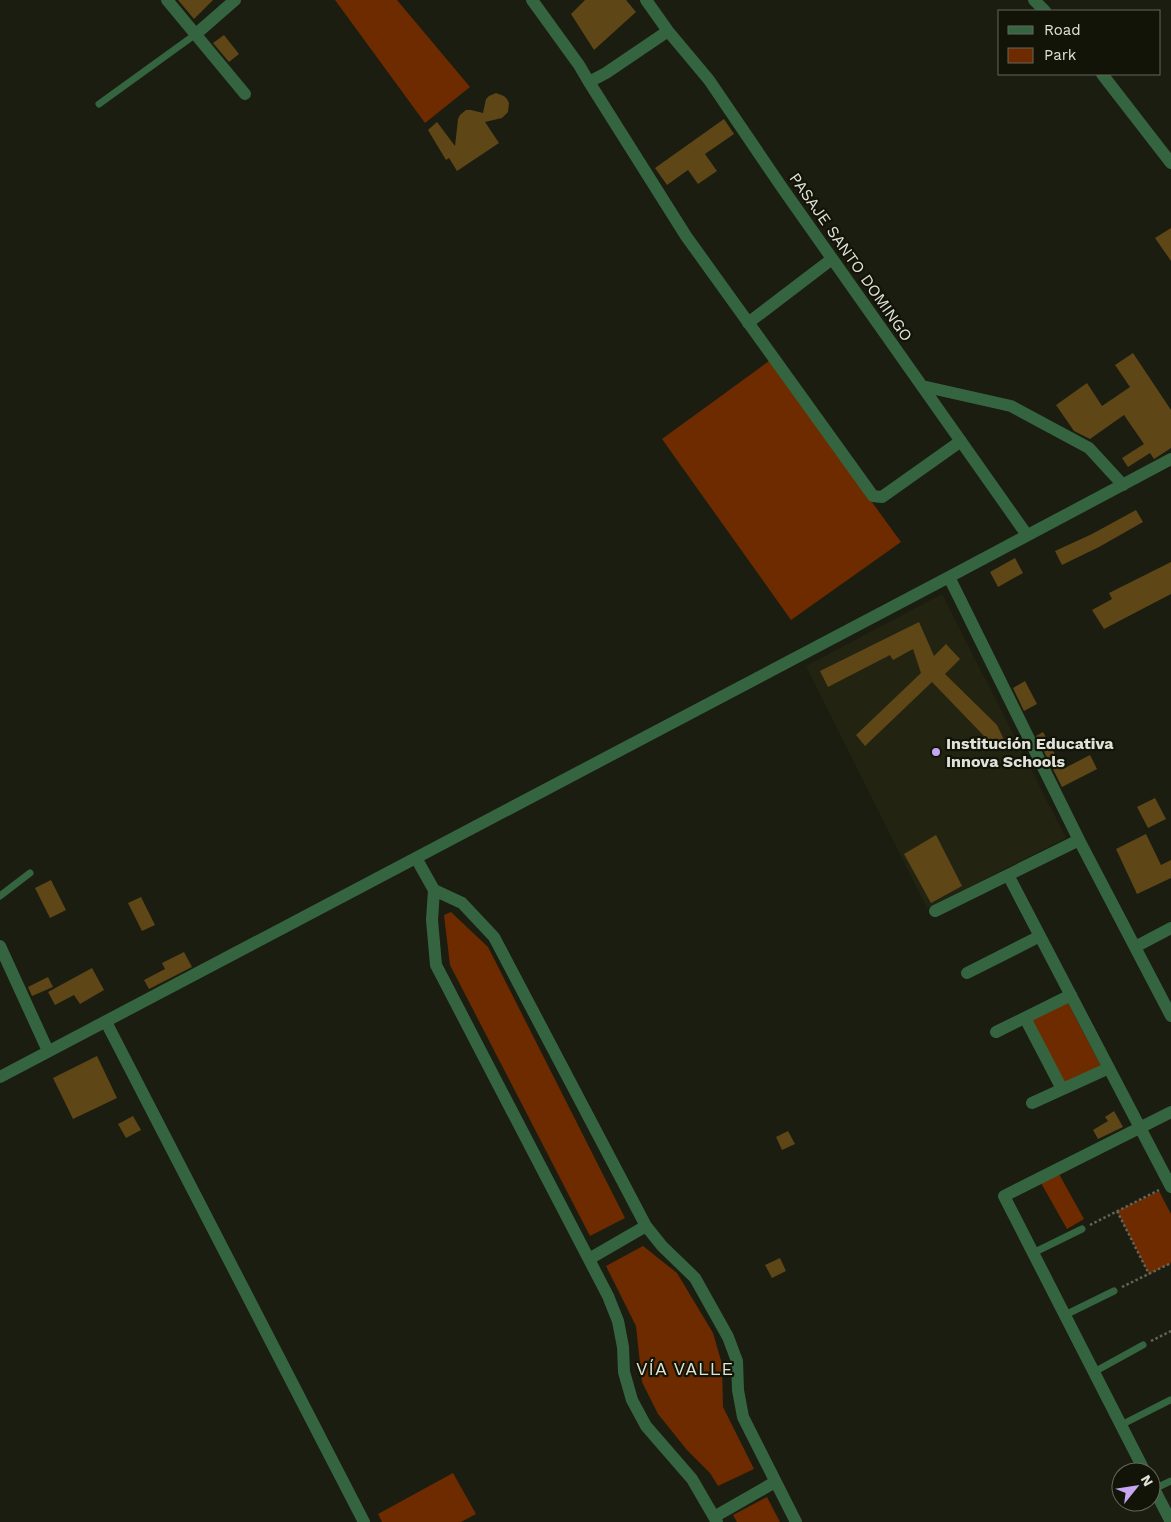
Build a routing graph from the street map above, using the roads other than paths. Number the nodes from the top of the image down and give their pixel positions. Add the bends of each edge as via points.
1 (167, 0) edge
2 (235, 0) edge
3 (532, 0) edge
4 (646, 0) edge
5 (1034, 0) edge
6 (1044, 10) edge
7 (668, 30) junction
8 (196, 34) junction
9 (1103, 75) edge
10 (589, 82) junction
11 (244, 94) dead end
12 (99, 104) dead end
13 (1171, 163) edge
14 (832, 259) junction
15 (748, 323) junction
16 (922, 386) junction
17 (961, 441) junction
18 (1171, 459) edge
19 (1123, 485) junction
20 (1027, 535) junction
21 (949, 577) junction
22 (1079, 840) junction
23 (416, 858) junction
24 (30, 873) dead end
25 (1008, 875) junction
26 (434, 890) junction
27 (0, 896) edge
28 (935, 911) dead end
29 (1171, 928) edge
30 (1040, 936) junction
31 (0, 946) edge
32 (1135, 947) junction
33 (967, 972) dead end
34 (1071, 995) junction
35 (1171, 1016) edge
36 (1025, 1018) junction
37 (106, 1022) junction
38 (996, 1032) dead end
39 (48, 1051) junction
40 (1109, 1068) junction
41 (0, 1077) edge
42 (1062, 1089) junction
43 (1032, 1103) dead end
44 (1171, 1112) edge
45 (1140, 1128) junction
46 (1170, 1186) edge
47 (646, 1226) junction
48 (1082, 1229) road end
49 (1033, 1254) junction
50 (589, 1259) junction
51 (1114, 1291) road end
52 (1065, 1315) junction
53 (1143, 1345) road end
54 (1094, 1372) junction
55 (1170, 1400) dead end
56 (1121, 1425) junction
57 (1140, 1462) edge
58 (775, 1482) junction
59 (1161, 1502) edge
60 (715, 1519) edge
61 (364, 1522) edge
62 (796, 1522) edge
63 (1171, 1522) edge

1 - 8 street
2 - 8 street
3 - 10 street
4 - 7 street, PASAJE SANTO DOMINGO
5 - 6 street
7 - 10 street
7 - 14 street, PASAJE SANTO DOMINGO via 709,80
8 - 11 street
8 - 12 lane
9 - 13 street
10 - 15 street via 686,236
14 - 15 street
14 - 16 street, PASAJE SANTO DOMINGO
15 - 17 street via 873,496 882,497
16 - 17 street, PASAJE SANTO DOMINGO
16 - 19 street via 1011,406 1089,448
17 - 20 street, PASAJE SANTO DOMINGO
18 - 19 street
19 - 20 street
20 - 21 street
21 - 22 street
21 - 23 street
22 - 25 street
22 - 32 street
23 - 26 street
23 - 37 street
24 - 27 lane
25 - 28 street
25 - 30 street
26 - 47 street via 462,903 494,937
26 - 50 street via 432,920 436,965
29 - 32 street
30 - 33 street
30 - 34 street
31 - 39 street
32 - 35 street
34 - 36 street
34 - 40 street
36 - 38 street
36 - 42 street
37 - 39 street
37 - 61 street
39 - 41 street
40 - 42 street
40 - 45 street
42 - 43 street
44 - 45 street
45 - 46 street
45 - 49 street via 1004,1196
47 - 50 street
47 - 58 street via 695,1278 728,1337 737,1361 743,1417
48 - 49 lane
49 - 52 street
50 - 60 street via 618,1321 624,1372 632,1400 646,1426 692,1479
51 - 52 lane
52 - 54 street
53 - 54 lane
54 - 56 street
55 - 56 lane
56 - 57 street
58 - 60 street
58 - 62 street
59 - 63 street

